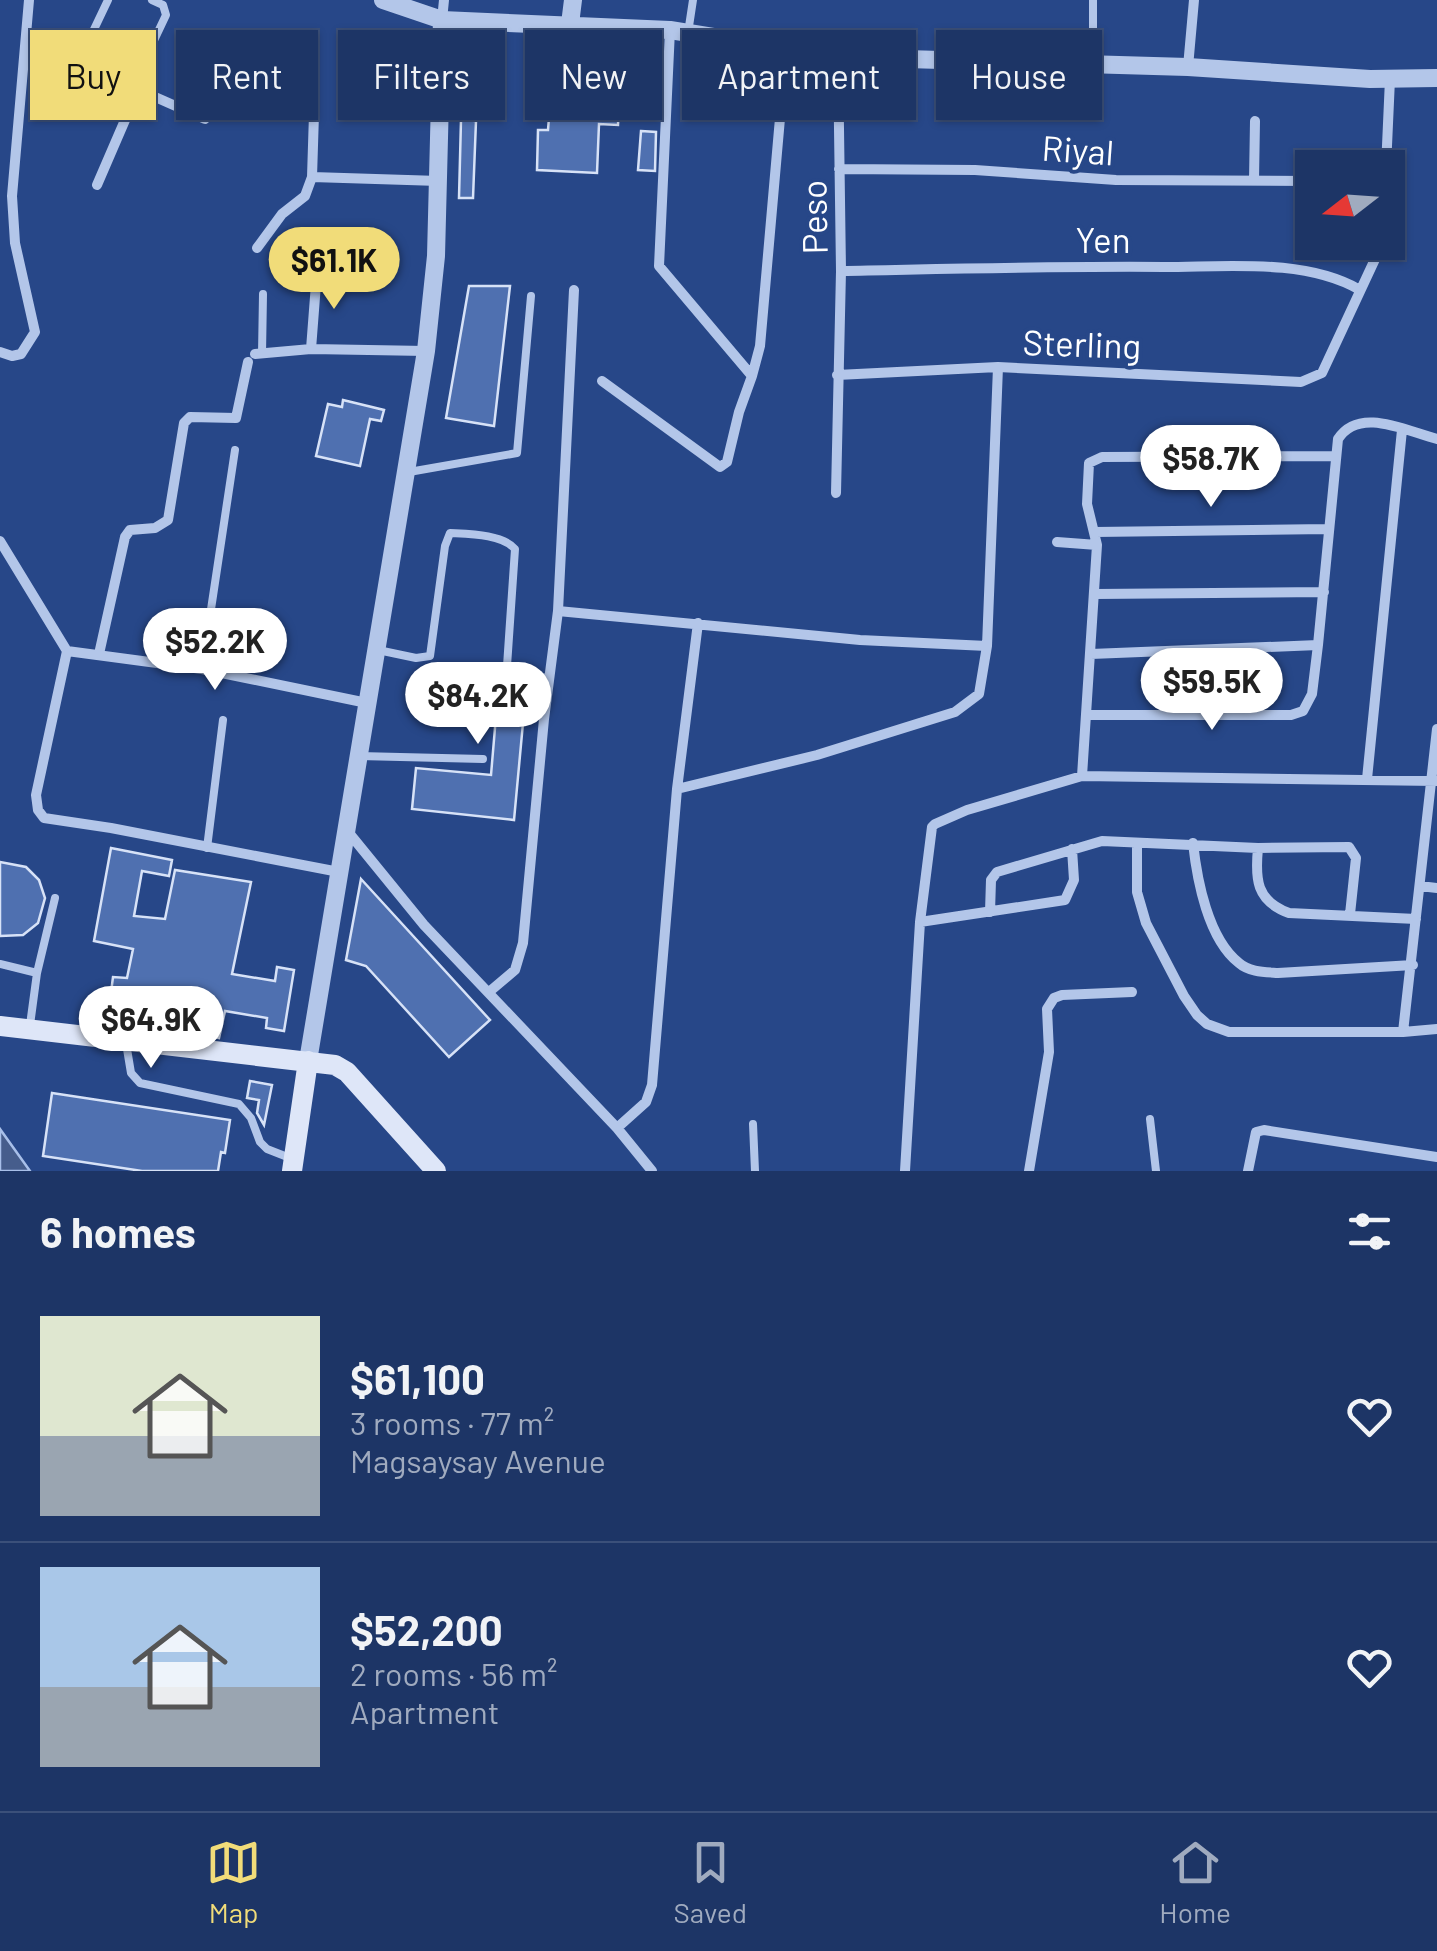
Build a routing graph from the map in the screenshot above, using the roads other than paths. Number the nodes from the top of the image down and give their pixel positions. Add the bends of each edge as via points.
1 (29, 0) edge
2 (108, 0) edge
3 (152, 0) edge
4 (383, 0) edge
5 (444, 0) edge
6 (573, 0) edge
7 (693, 0) edge
8 (1093, 0) edge
9 (1194, 0) edge
10 (442, 20) junction
11 (570, 24) junction
12 (94, 30) edge
13 (1093, 30) edge
14 (679, 32) junction
15 (682, 33) edge
16 (156, 39) edge
17 (26, 40) junction
18 (30, 42) edge
19 (1102, 64) edge
20 (1188, 67) junction
21 (1437, 78) edge
22 (1390, 79) junction
23 (122, 120) edge
24 (314, 120) edge
25 (780, 120) edge
26 (839, 120) edge
27 (1255, 121) dead end
28 (1387, 150) edge
29 (839, 169) junction
30 (312, 177) junction
31 (1254, 180) junction
32 (1295, 180) edge
33 (438, 181) junction
34 (96, 185) dead end
35 (257, 248) dead end
36 (1374, 260) edge
37 (317, 271) dead end
38 (841, 272) junction
39 (574, 290) dead end
40 (1360, 290) junction
41 (263, 294) dead end
42 (531, 296) dead end
43 (311, 349) junction
44 (426, 351) junction
45 (0, 352) edge
46 (255, 357) junction
47 (998, 367) junction
48 (837, 375) junction
49 (752, 376) junction
50 (602, 380) dead end
51 (1402, 430) junction
52 (1437, 439) edge
53 (234, 450) dead end
54 (1336, 456) junction
55 (405, 473) junction
56 (836, 492) dead end
57 (1328, 529) junction
58 (1094, 532) junction
59 (0, 541) edge
60 (1056, 542) dead end
61 (1097, 545) junction
62 (1324, 592) junction
63 (1095, 594) junction
64 (558, 611) junction
65 (698, 623) junction
66 (1318, 645) junction
67 (987, 646) junction
68 (376, 649) junction
69 (66, 651) junction
70 (99, 654) junction
71 (1091, 654) junction
72 (202, 670) junction
73 (548, 678) junction
74 (367, 703) junction
75 (1086, 715) junction
76 (223, 720) dead end
77 (1437, 729) edge
78 (359, 756) junction
79 (483, 759) dead end
80 (1082, 776) junction
81 (1367, 780) junction
82 (1434, 780) edge
83 (677, 789) junction
84 (349, 833) junction
85 (1137, 843) junction
86 (1194, 843) junction
87 (207, 848) junction
88 (1258, 848) junction
89 (1072, 849) junction
90 (339, 872) junction
91 (1420, 886) junction
92 (1437, 888) edge
93 (55, 898) dead end
94 (990, 912) junction
95 (1350, 914) junction
96 (1416, 919) junction
97 (920, 922) junction
98 (0, 964) edge
99 (1413, 965) junction
100 (37, 973) junction
101 (489, 992) junction
102 (1132, 992) dead end
103 (0, 1026) edge
104 (1437, 1029) edge
105 (30, 1030) junction
106 (1404, 1032) junction
107 (126, 1043) junction
108 (308, 1061) junction
109 (1150, 1119) dead end
110 (753, 1124) dead end
111 (617, 1128) junction
112 (1437, 1157) edge
113 (293, 1165) edge
114 (436, 1171) edge
115 (652, 1171) edge
116 (754, 1171) edge
117 (905, 1171) edge
118 (1029, 1171) edge
119 (1156, 1171) edge
120 (1248, 1171) edge

1 - 17 street
2 - 12 lane
3 - 16 lane via 166,15
4 - 10 street
5 - 10 street
6 - 11 street
7 - 14 lane
8 - 13 lane
9 - 20 street
10 - 11 street
10 - 33 street
11 - 14 street
14 - 15 street
14 - 49 street via 659,266
17 - 18 street
17 - 45 street via 13,217 35,332 21,354
19 - 20 street
20 - 22 street
21 - 22 street
22 - 28 street
23 - 34 street
24 - 30 street
25 - 49 street
26 - 29 street, Peso
27 - 31 street
29 - 31 street, Riyal
29 - 38 street, Peso
30 - 33 street
30 - 35 street via 304,196
31 - 32 street, Riyal
33 - 44 street
36 - 40 street
37 - 43 street
38 - 40 street, Yen via 1274,269 1323,274
38 - 48 street, Peso
39 - 64 street
40 - 47 street, Sterling via 1322,373 1300,382
41 - 46 lane
42 - 55 lane via 517,453
43 - 44 street
43 - 46 street
44 - 55 street
46 - 70 street via 236,418 184,422 168,520 125,537
47 - 48 street, Sterling
47 - 67 street
48 - 56 street, Peso
49 - 50 street via 728,462 720,467
51 - 52 street
51 - 54 street via 1353,424 1338,439
51 - 81 street
53 - 72 lane
54 - 57 street
54 - 58 street via 1094,458 1086,470
55 - 68 street
57 - 58 street
57 - 62 street
58 - 61 street
59 - 69 street
60 - 61 street
61 - 63 street
62 - 63 street
62 - 66 street
63 - 71 street
64 - 65 street
64 - 73 street
65 - 67 street
65 - 83 street
66 - 71 street
66 - 75 street via 1312,694 1304,710 1291,715
67 - 83 street via 979,694 956,712 802,760
68 - 73 lane via 430,656 445,546 450,533 467,534 515,549 507,666 512,673
68 - 74 street
69 - 70 street
69 - 87 street via 36,795 44,818
70 - 72 street
71 - 75 street
72 - 74 street
73 - 101 street via 523,943 515,970
74 - 78 street
75 - 80 street
76 - 87 lane
77 - 82 street
78 - 79 lane
78 - 84 street
80 - 81 street
80 - 97 street via 935,824
81 - 82 street
82 - 91 street
83 - 111 street via 652,1085 646,1102
84 - 90 street
84 - 101 street
85 - 86 street
85 - 89 street
85 - 106 street via 1139,906 1184,996 1207,1024 1229,1032
86 - 88 street
86 - 99 street via 1209,917 1240,965 1278,972
87 - 90 street
88 - 95 street via 1256,879 1268,903 1288,913
88 - 95 street via 1348,847 1356,858
89 - 94 street via 997,872
89 - 94 street via 1074,880 1064,900
90 - 108 street
91 - 92 street
91 - 96 street
93 - 100 lane
94 - 97 street
95 - 96 street
96 - 99 street
97 - 117 street
98 - 100 lane
99 - 106 street
100 - 105 lane
101 - 111 street
102 - 118 street via 1062,995 1047,1009 1049,1052
103 - 105 main road
104 - 106 street
105 - 107 main road
107 - 108 main road
107 - 113 lane via 131,1073 140,1083 239,1104 260,1142
108 - 113 main road
108 - 114 main road via 347,1072
109 - 119 lane
110 - 116 lane
111 - 115 street
112 - 120 street via 1264,1130 1256,1132

